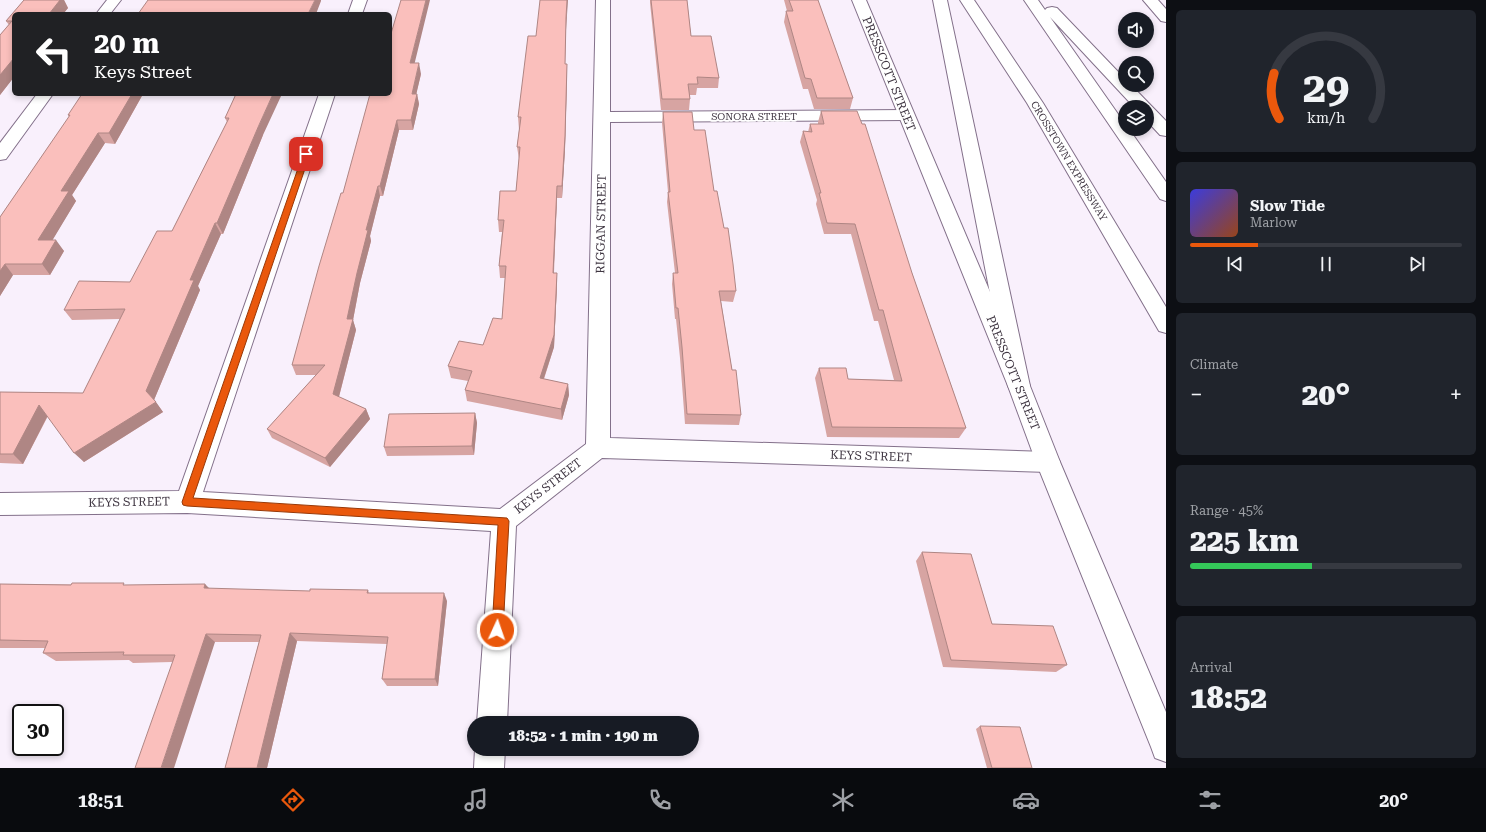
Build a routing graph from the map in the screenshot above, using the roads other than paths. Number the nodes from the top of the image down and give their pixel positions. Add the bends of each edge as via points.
1 (114, 0) edge
2 (360, 0) edge
3 (603, 0) edge
4 (859, 0) edge
5 (940, 0) edge
6 (967, 0) edge
7 (1031, 0) edge
8 (1042, 0) edge
9 (1150, 0) edge
10 (105, 12) edge
11 (356, 12) edge
12 (1166, 18) edge
13 (44, 96) edge
14 (326, 96) edge
15 (1136, 100) edge
16 (906, 115) junction
17 (602, 117) junction
18 (1154, 118) edge
19 (1166, 131) edge
20 (0, 155) edge
21 (1166, 195) edge
22 (1166, 325) edge
23 (1019, 386) junction
24 (598, 448) junction
25 (1048, 462) junction
26 (187, 502) junction
27 (0, 504) edge
28 (504, 521) junction
29 (492, 716) edge
30 (1166, 747) edge
31 (490, 756) edge
32 (489, 768) edge

1 - 10 main road
2 - 11 main road
3 - 17 main road, RIGGAN STREET
4 - 16 main road, PRESSCOTT STREET
5 - 23 main road
6 - 22 main road, CROSSTOWN EXPRESSWAY via 1035,103
7 - 21 main road
8 - 15 main road
9 - 12 main road
13 - 20 main road
14 - 26 main road
16 - 17 main road, SONORA STREET
16 - 23 main road, PRESSCOTT STREET
17 - 24 main road, RIGGAN STREET
18 - 19 main road
23 - 25 main road, PRESSCOTT STREET
24 - 25 main road, KEYS STREET
24 - 28 main road, KEYS STREET
25 - 30 main road, PRESSCOTT STREET
26 - 27 main road, KEYS STREET
26 - 28 main road, KEYS STREET
28 - 29 main road
31 - 32 main road

